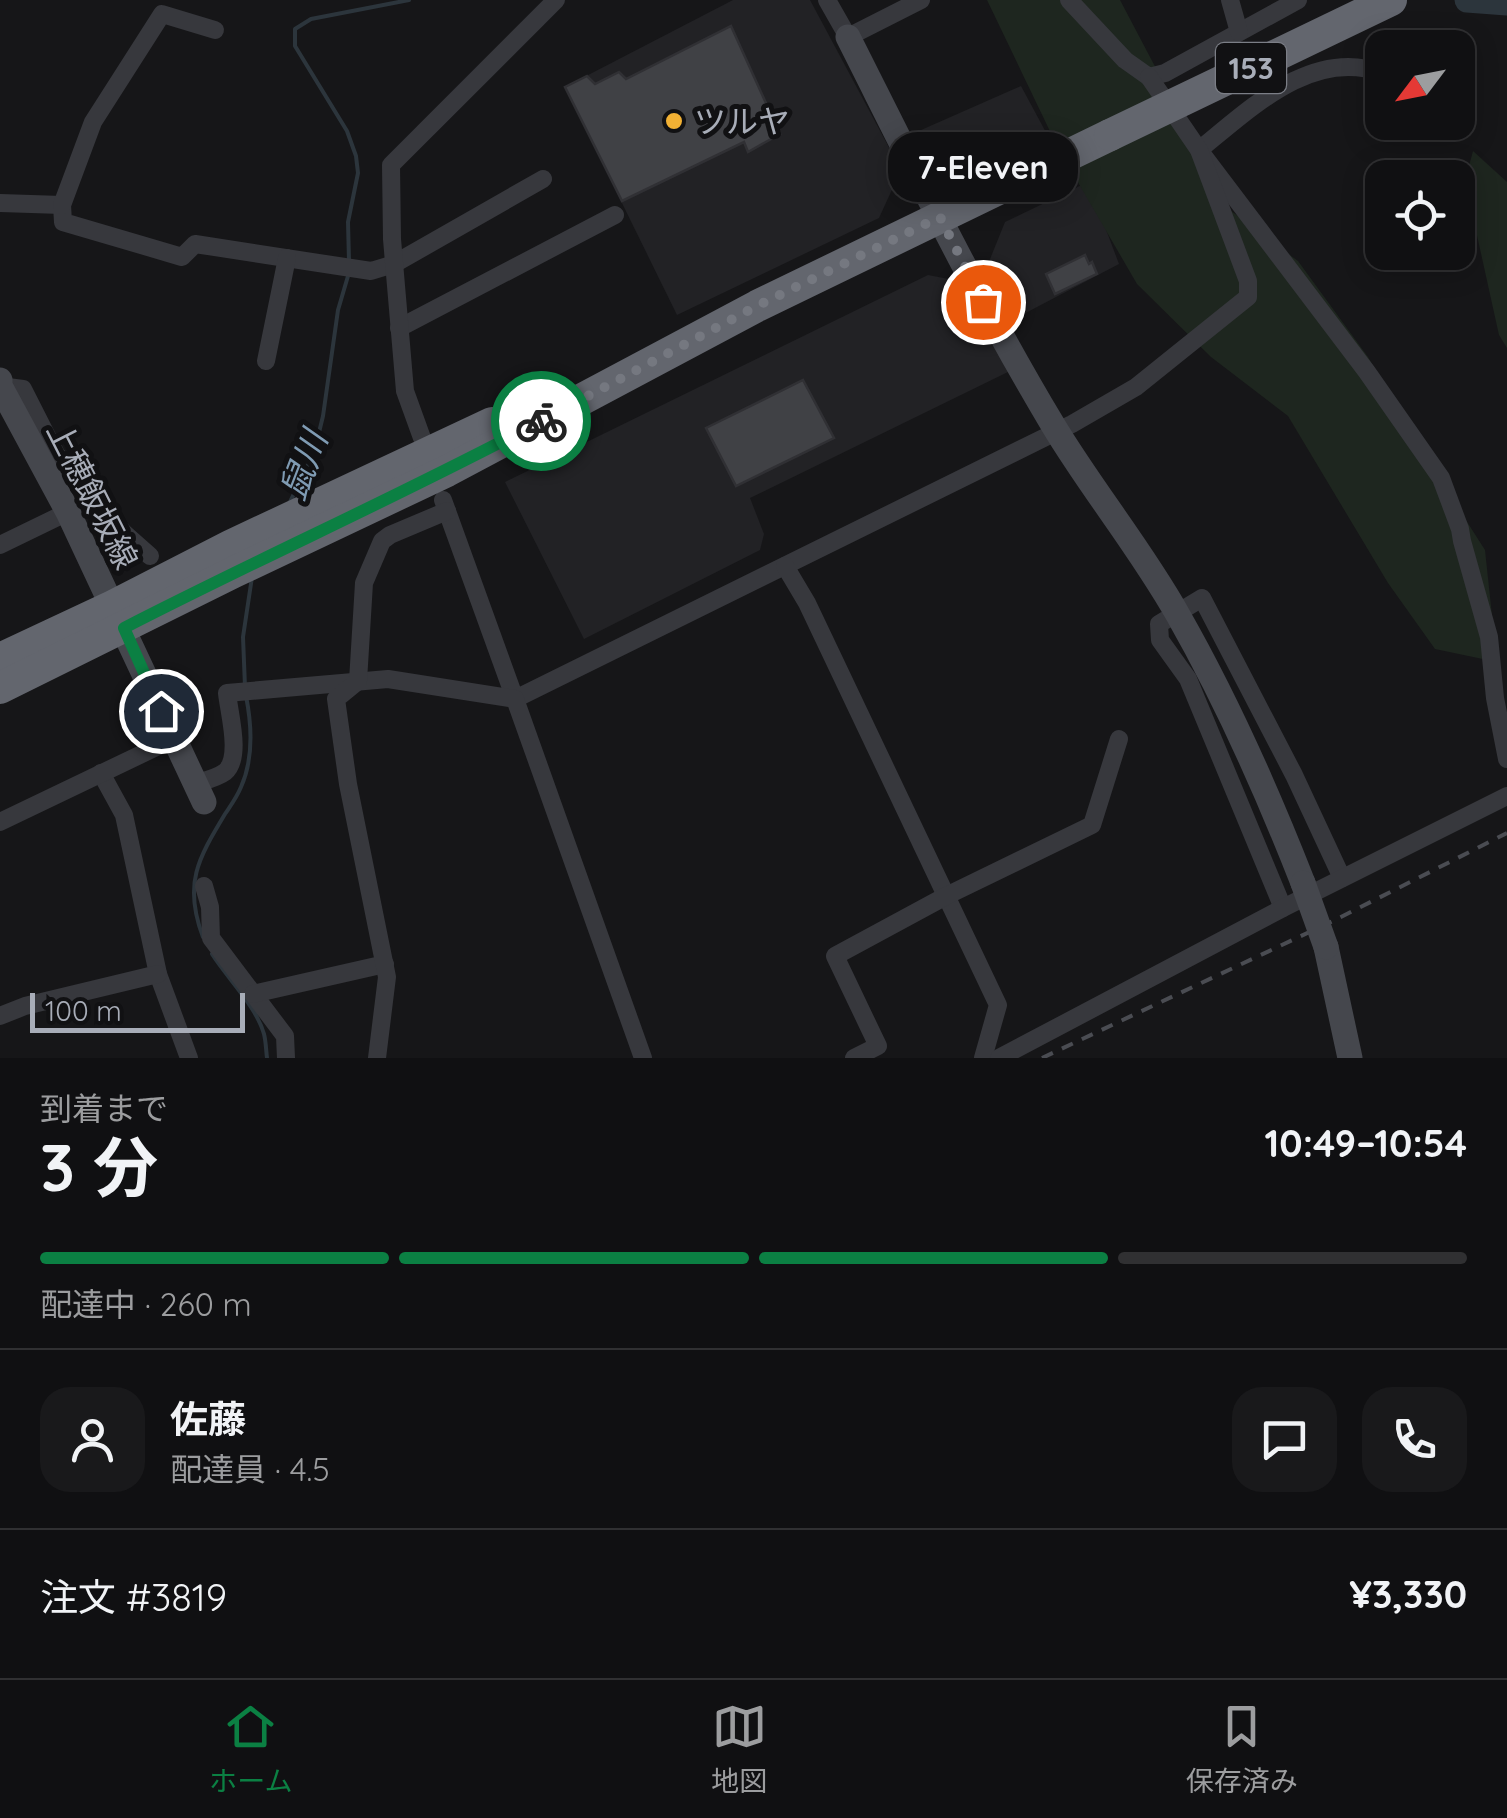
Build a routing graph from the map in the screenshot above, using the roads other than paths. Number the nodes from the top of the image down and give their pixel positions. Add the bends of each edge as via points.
1 (556, 0) edge
2 (826, 0) edge
3 (921, 0) edge
4 (1069, 0) edge
5 (1230, 0) edge
6 (1298, 0) edge
7 (1374, 0) edge
8 (1391, 0) edge
9 (215, 30) dead end
10 (1238, 32) junction
11 (848, 37) junction
12 (1365, 69) edge
13 (1149, 77) junction
14 (1108, 131) junction
15 (1199, 150) junction
16 (543, 179) dead end
17 (0, 204) edge
18 (62, 205) junction
19 (937, 212) junction
20 (614, 215) dead end
21 (287, 258) junction
22 (394, 264) junction
23 (400, 328) junction
24 (266, 361) dead end
25 (0, 384) edge
26 (1056, 430) junction
27 (422, 438) dead end
28 (68, 512) junction
29 (0, 545) edge
30 (150, 556) dead end
31 (785, 566) junction
32 (1178, 613) junction
33 (118, 617) junction
34 (0, 659) edge
35 (358, 681) junction
36 (0, 688) edge
37 (515, 698) junction
38 (174, 738) junction
39 (1119, 738) dead end
40 (1507, 760) edge
41 (102, 773) junction
42 (199, 793) joint
43 (1507, 796) edge
44 (0, 822) edge
45 (1342, 878) junction
46 (204, 886) dead end
47 (946, 896) junction
48 (1283, 908) junction
49 (384, 964) junction
50 (158, 974) junction
51 (253, 994) junction
52 (0, 1016) edge
53 (188, 1058) edge
54 (286, 1058) edge
55 (378, 1058) edge
56 (643, 1058) edge
57 (854, 1058) edge
58 (983, 1058) edge
59 (999, 1058) edge
60 (1350, 1058) edge

1 - 22 street via 392,165
2 - 11 street
3 - 11 street
4 - 13 street
5 - 10 street
6 - 10 street
7 - 14 highway, 153
8 - 14 highway, 153, bridge
9 - 18 street via 162,14 93,122
10 - 13 street
11 - 19 street
12 - 15 street via 1316,70 1264,98
13 - 15 street
14 - 19 highway, 153
15 - 26 street via 1248,281 1248,298 1136,387
15 - 40 street via 1441,478 1489,637
16 - 22 street
17 - 18 street
18 - 21 street via 64,222 182,256 195,244
19 - 26 street
19 - 33 highway, 153
20 - 23 street
21 - 22 street via 371,271
21 - 24 street
22 - 23 street
23 - 27 street via 405,391
25 - 28 street, 上穂飯坂線
25 - 30 street via 23,389 56,454
26 - 31 street
26 - 32 street
28 - 29 street
28 - 33 street, 上穂飯坂線
31 - 37 street
31 - 47 street
32 - 45 street via 1202,598
32 - 48 street via 1159,624 1160,640 1188,679
32 - 60 street, bridge via 1240,732 1303,883 1326,948
33 - 34 highway, 153
33 - 36 highway, 153
33 - 38 street, 上穂飯坂線
35 - 37 street via 388,679
35 - 37 street via 364,582 382,541 445,506
35 - 42 street via 227,693 232,763
35 - 49 street via 336,699
37 - 56 street
38 - 41 street
38 - 42 street, 上穂飯坂線
39 - 47 street via 1092,825
41 - 44 street
41 - 50 street via 124,815
43 - 45 street
45 - 48 street
46 - 51 street via 211,938
47 - 57 street via 835,956 878,1046
47 - 58 street via 998,1005
48 - 59 street
49 - 51 street
49 - 55 street
50 - 52 street
50 - 53 street
51 - 54 street via 285,1036

